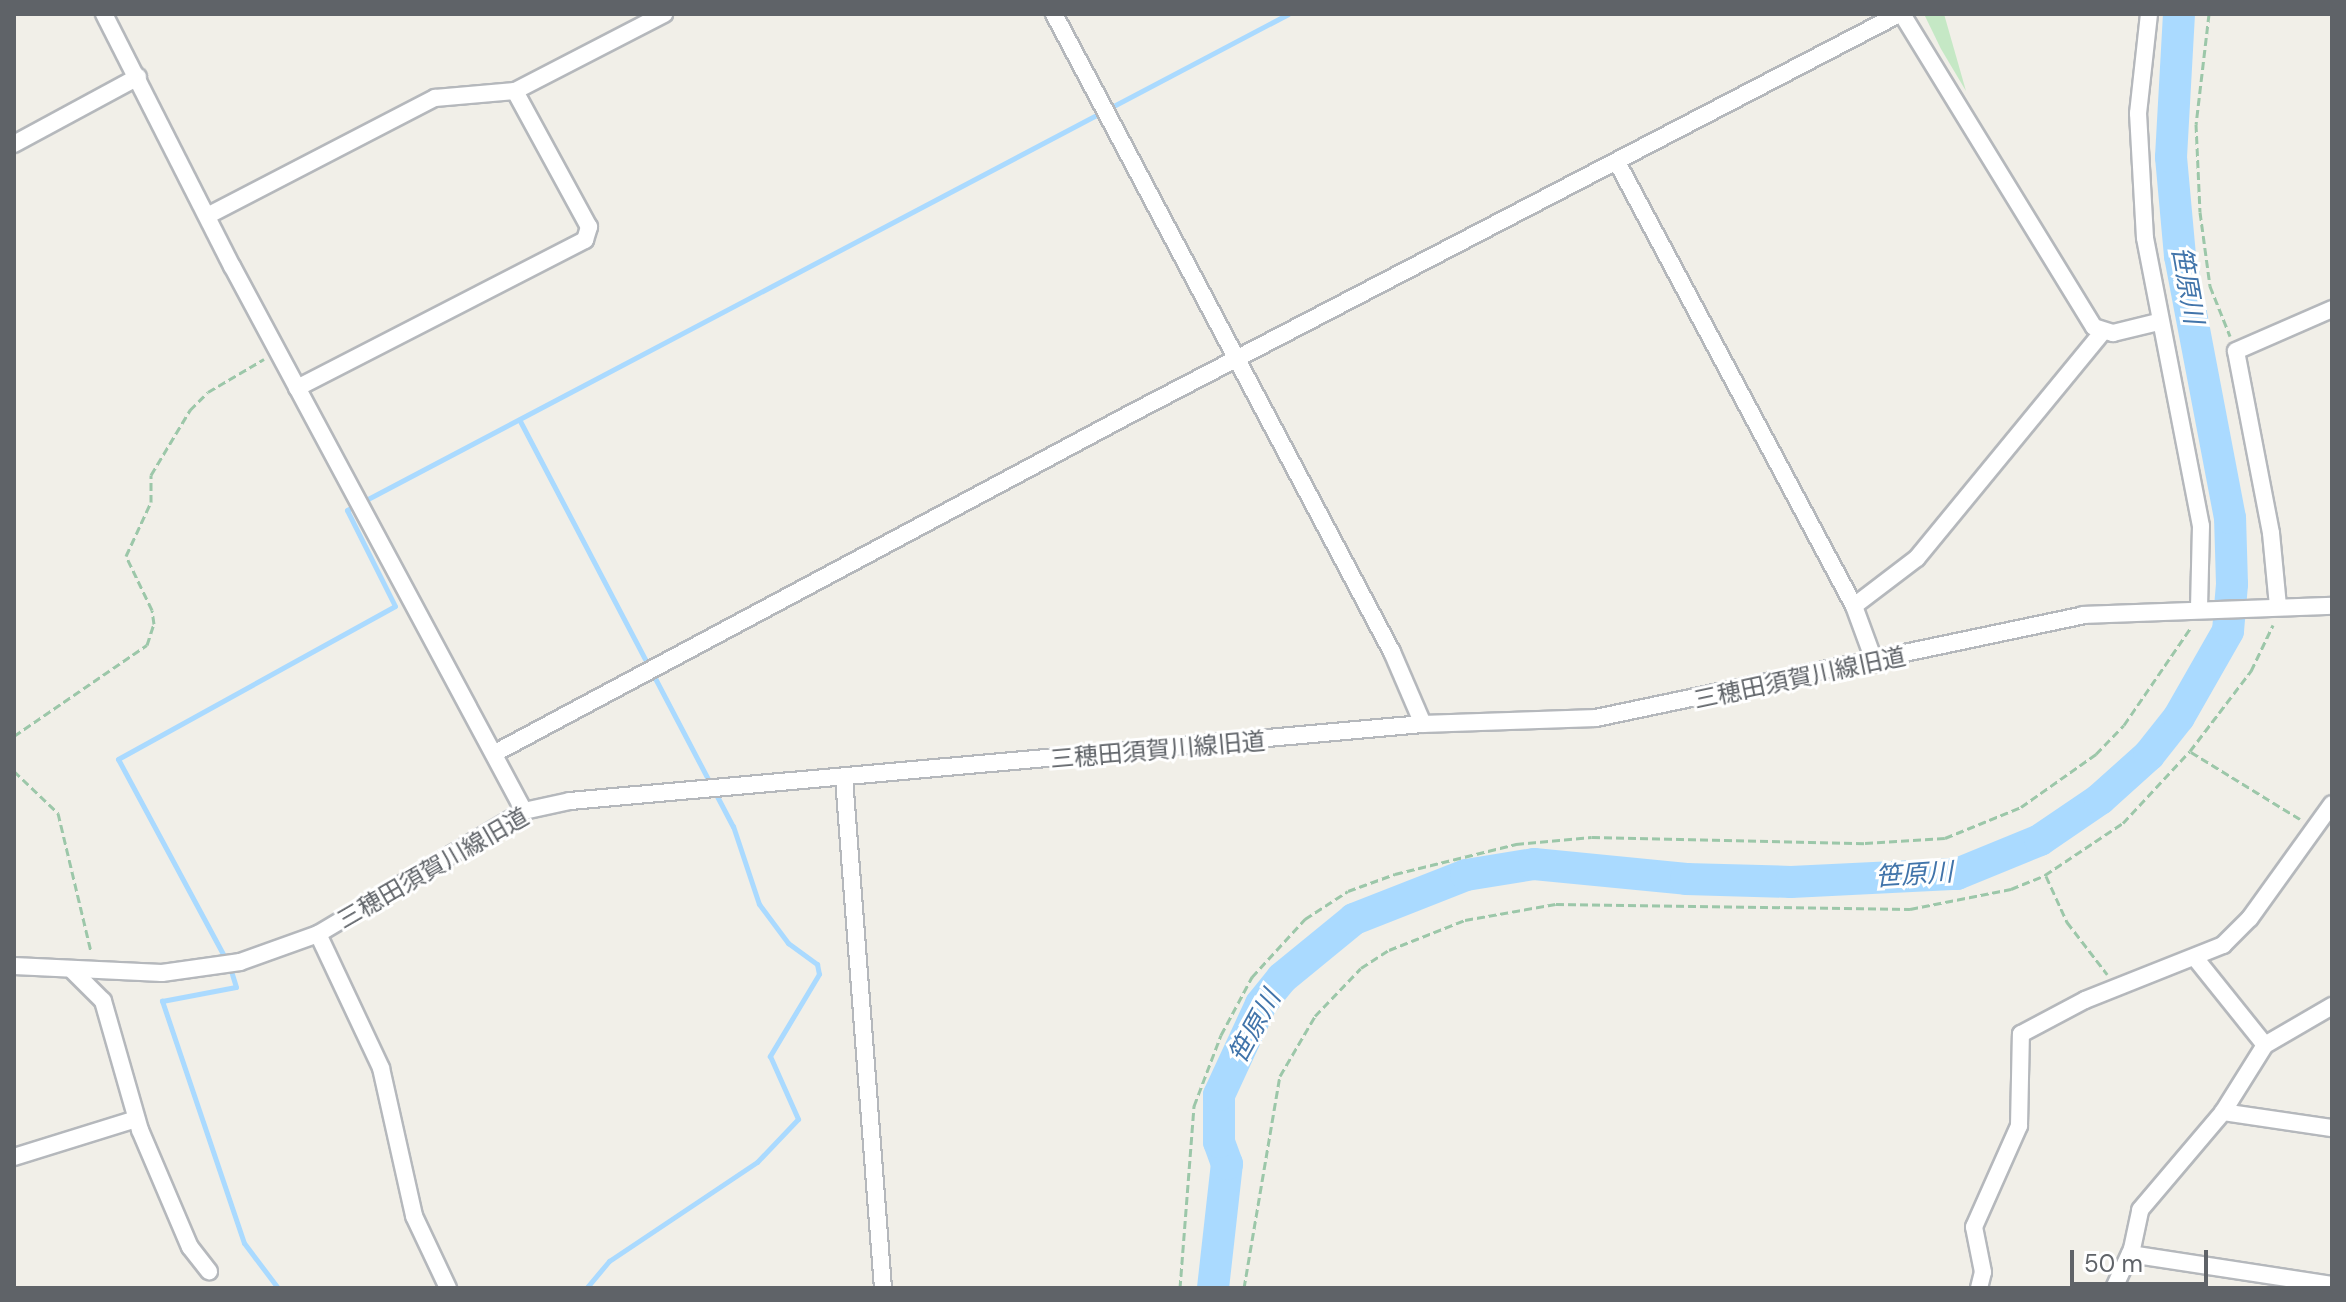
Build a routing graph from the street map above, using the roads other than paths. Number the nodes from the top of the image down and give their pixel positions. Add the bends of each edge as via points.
1 (104, 14) edge
2 (664, 14) edge
3 (1054, 14) edge
4 (1901, 14) edge
5 (2149, 14) edge
6 (138, 77) junction
7 (515, 91) junction
8 (14, 144) edge
9 (1618, 164) junction
10 (207, 216) junction
11 (2332, 309) edge
12 (2158, 322) junction
13 (2102, 333) junction
14 (1235, 362) junction
15 (297, 388) junction
16 (1854, 606) junction
17 (2273, 606) junction
18 (2332, 606) edge
19 (2199, 609) junction
20 (1875, 663) junction
21 (1423, 724) junction
22 (495, 753) junction
23 (844, 778) junction
24 (2332, 804) edge
25 (524, 811) junction
26 (318, 934) junction
27 (2196, 959) junction
28 (14, 966) edge
29 (73, 971) junction
30 (2332, 1006) edge
31 (2265, 1045) junction
32 (2223, 1112) junction
33 (136, 1119) junction
34 (2332, 1128) edge
35 (14, 1157) edge
36 (2130, 1254) junction
37 (209, 1271) dead end
38 (2332, 1285) edge
39 (448, 1288) edge
40 (883, 1288) edge
41 (1979, 1288) edge
42 (2114, 1288) edge

1 - 6 street
2 - 7 street
3 - 14 street
4 - 9 street
4 - 13 street
5 - 12 street via 2138,113 2145,238
6 - 8 street
6 - 10 street
7 - 10 street via 435,98
7 - 15 street via 589,227 585,240
9 - 14 street
9 - 16 street
10 - 15 street
11 - 17 street via 2236,351 2271,533
12 - 13 street
12 - 19 street via 2198,503
13 - 16 street via 1911,565
14 - 21 street via 1392,652
14 - 22 street
15 - 22 street
16 - 20 street
17 - 18 street, 三穂田須賀川線旧道
17 - 19 street, 三穂田須賀川線旧道
19 - 20 street, 三穂田須賀川線旧道 via 2083,615
20 - 21 street, 三穂田須賀川線旧道 via 1596,718
21 - 23 street, 三穂田須賀川線旧道
22 - 25 street
23 - 25 street, 三穂田須賀川線旧道 via 570,801
23 - 40 street
24 - 27 street via 2250,918 2223,945
25 - 26 street, 三穂田須賀川線旧道
26 - 29 street, 三穂田須賀川線旧道 via 240,962 162,973
26 - 39 street via 381,1068 414,1216
27 - 31 street
27 - 41 street via 2114,988 2021,1034 2019,1126 1974,1227 1982,1262
28 - 29 street, 三穂田須賀川線旧道
29 - 33 street via 103,1001
30 - 31 street
31 - 32 street
32 - 34 street
32 - 36 street via 2140,1210
33 - 35 street
33 - 37 street via 190,1247
36 - 38 street
36 - 42 street

